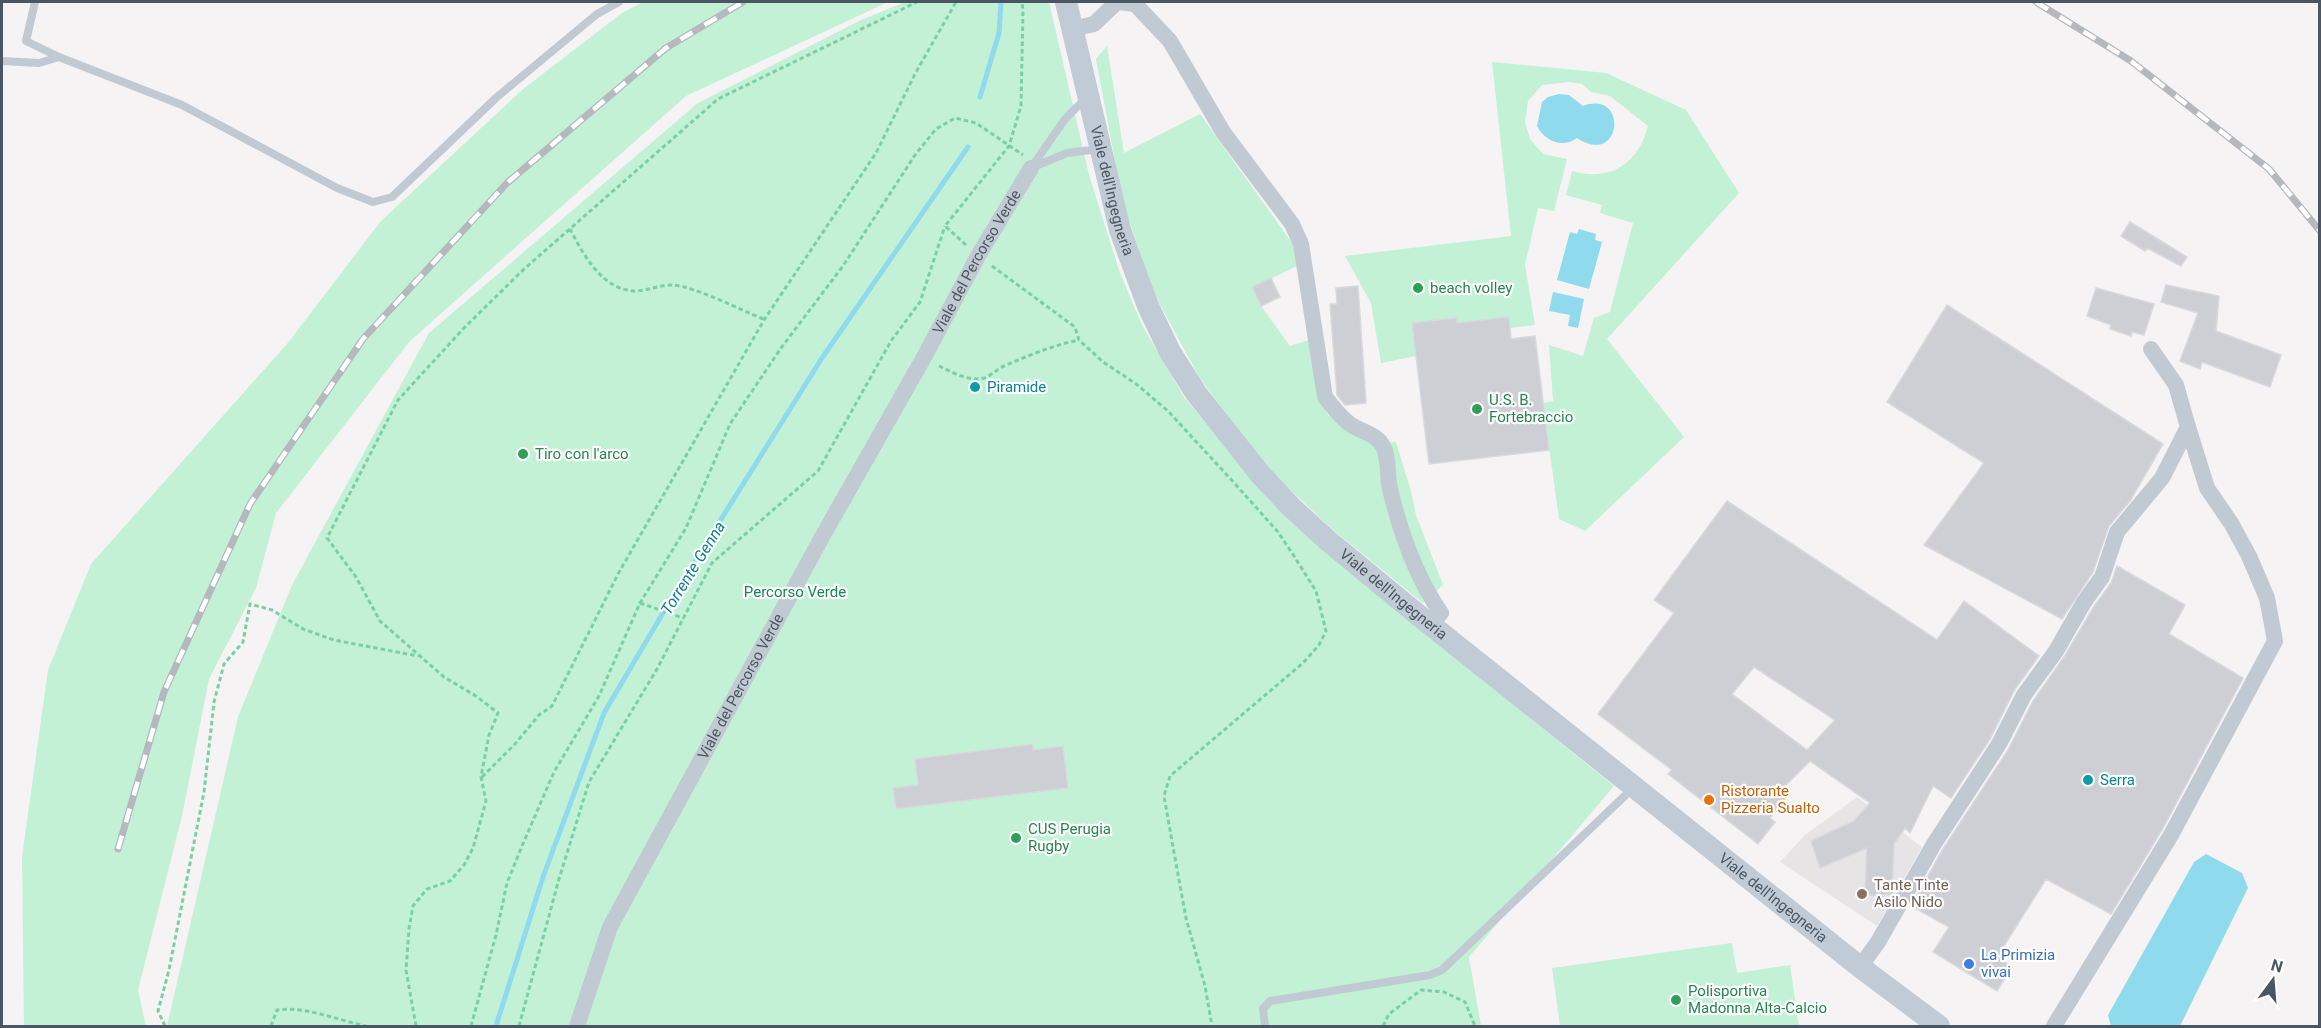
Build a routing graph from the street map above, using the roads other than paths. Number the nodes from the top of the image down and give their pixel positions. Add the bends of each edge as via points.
1 (35, 2) edge
2 (619, 2) edge
3 (1066, 2) edge
4 (1118, 2) edge
5 (1072, 29) junction
6 (59, 57) junction
7 (2, 61) edge
8 (1087, 97) junction
9 (1100, 149) junction
10 (1027, 162) junction
11 (2151, 349) dead end
12 (2188, 427) junction
13 (1431, 625) junction
14 (1634, 787) junction
15 (1860, 967) junction
16 (577, 1026) edge
17 (1265, 1026) edge
18 (1940, 1026) edge
19 (2054, 1026) edge

1 - 6 lane via 26,41
2 - 6 lane via 597,14 497,97 392,197 373,202 337,188 182,105
3 - 5 street, Viale dell'Ingegneria
4 - 5 street via 1094,24
4 - 13 street via 1135,4 1170,41 1223,132 1292,224 1301,244 1325,397 1351,425 1376,437 1384,447 1390,489 1406,539 1421,579 1441,613
5 - 8 street, Viale dell'Ingegneria
6 - 7 lane via 39,63
8 - 9 street, Viale dell'Ingegneria
8 - 10 lane, Viale del Percorso Verde
9 - 10 lane
9 - 13 street, Viale dell'Ingegneria via 1120,230 1148,306 1170,352 1197,393 1291,507
10 - 16 street, Viale del Percorso Verde via 610,927
11 - 12 street via 2176,385
12 - 15 street via 2162,478 2117,532 2102,577 2024,695 1999,744
12 - 19 street via 2208,488 2236,531 2267,598 2275,640 2171,835
13 - 14 street, Viale dell'Ingegneria
14 - 15 street, Viale dell'Ingegneria
14 - 17 lane via 1442,970 1270,1001 1263,1009
15 - 18 street, Viale dell'Ingegneria

